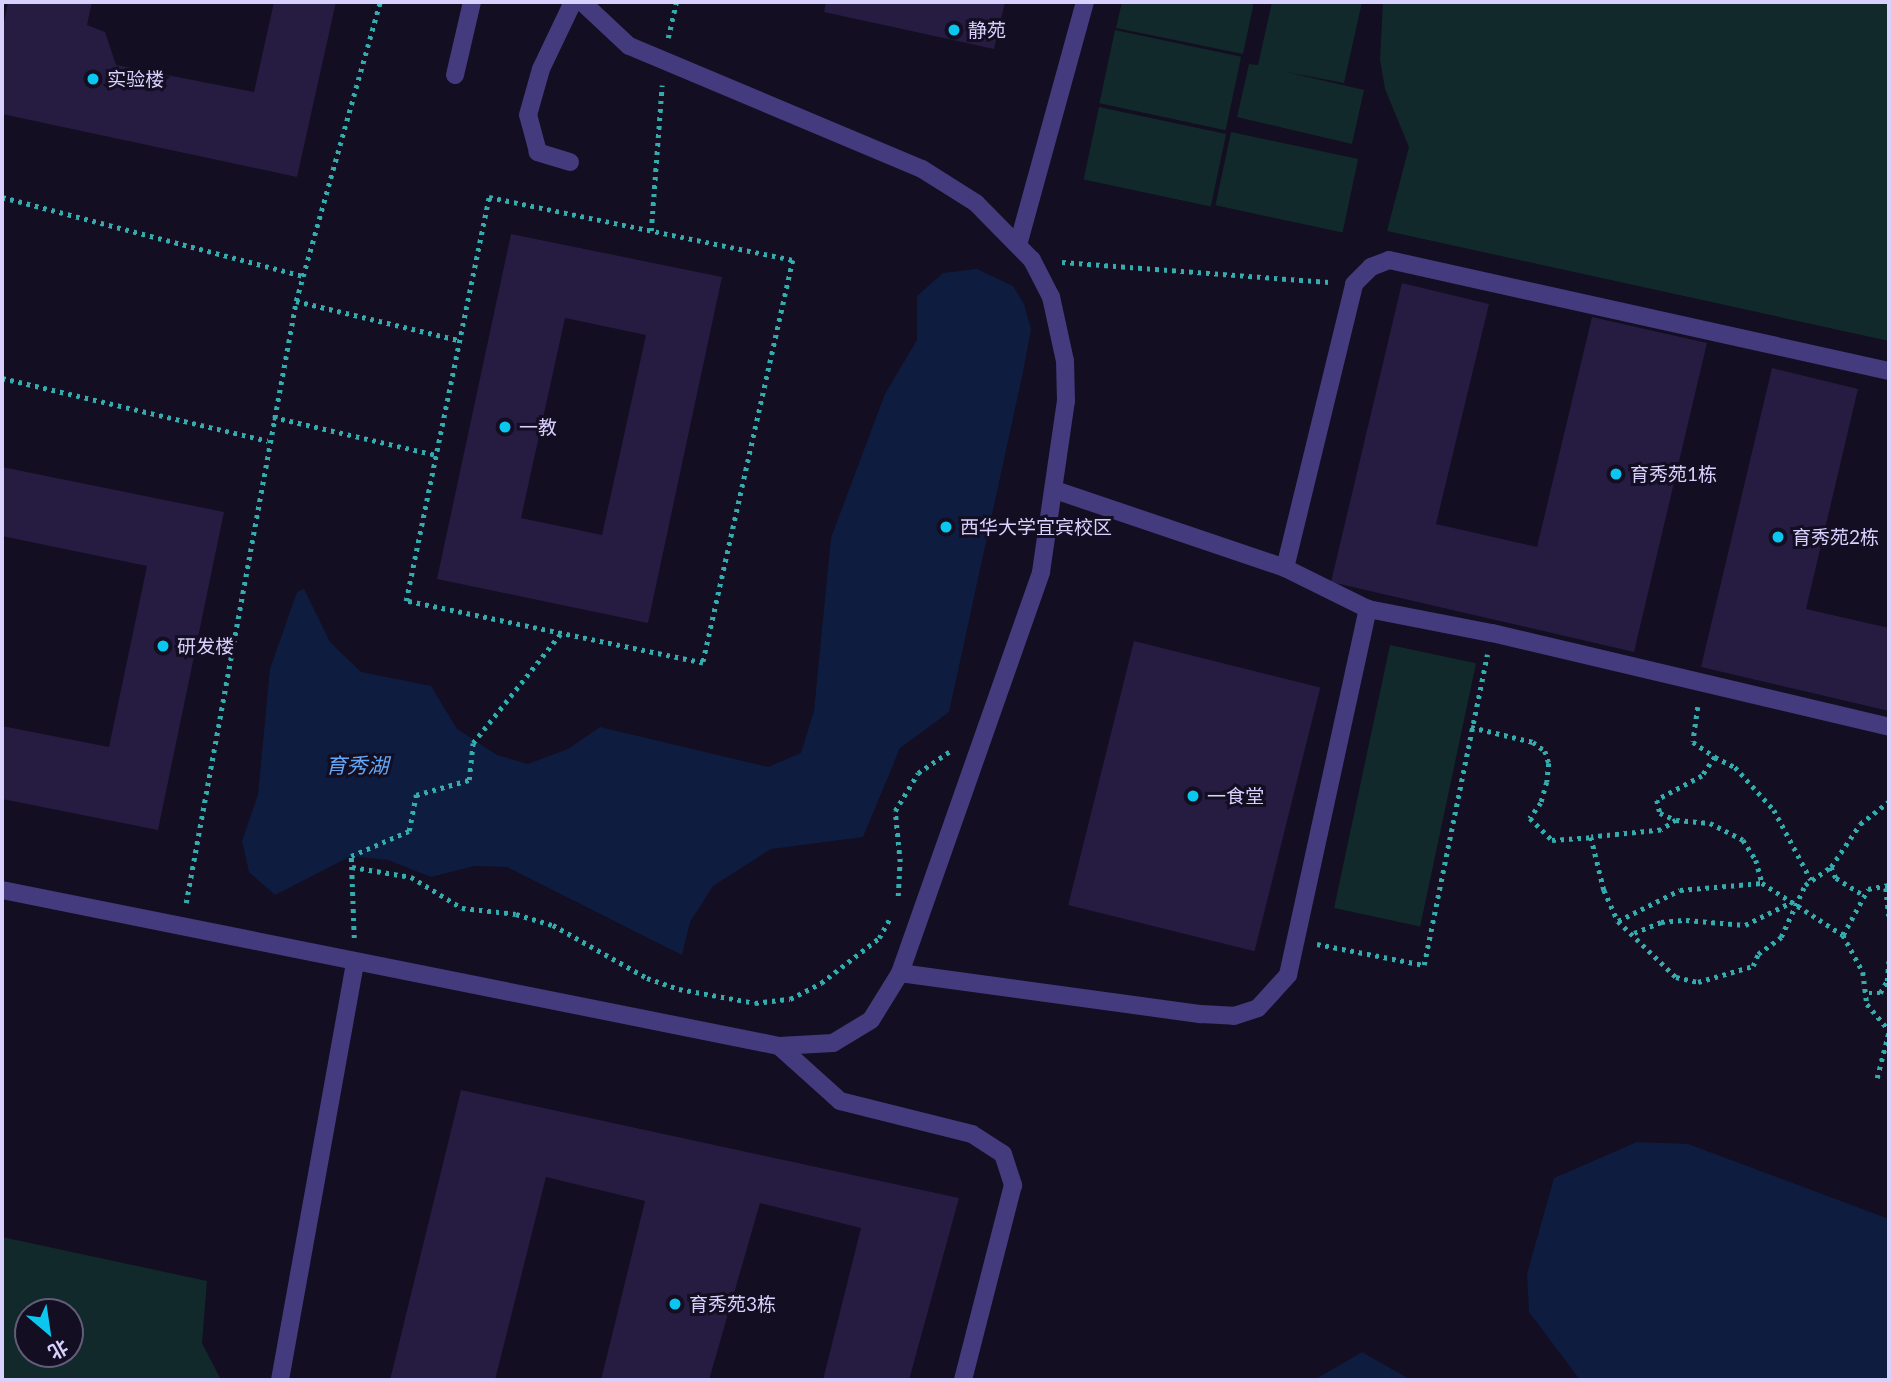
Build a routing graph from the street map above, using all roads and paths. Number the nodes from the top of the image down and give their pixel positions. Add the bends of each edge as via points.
1 (380, 2) edge
2 (472, 2) edge
3 (573, 2) edge
4 (582, 2) edge
5 (676, 2) edge
6 (1085, 2) edge
7 (664, 57) junction
8 (456, 75) dead end
9 (570, 162) dead end
10 (2, 197) edge
11 (651, 231) junction
12 (1018, 245) junction
13 (1032, 260) junction
14 (303, 276) junction
15 (1354, 284) junction
16 (296, 302) junction
17 (459, 340) junction
18 (1889, 371) edge
19 (2, 378) edge
20 (272, 417) junction
21 (268, 442) junction
22 (436, 455) junction
23 (1055, 490) junction
24 (1285, 568) junction
25 (1368, 609) junction
26 (561, 633) junction
27 (1492, 633) junction
28 (1705, 682) junction
29 (1471, 727) junction
30 (1889, 727) edge
31 (979, 752) junction
32 (1715, 757) junction
33 (1889, 801) edge
34 (1676, 820) junction
35 (1591, 837) junction
36 (352, 867) junction
37 (1831, 867) junction
38 (1811, 880) junction
39 (1762, 883) junction
40 (1888, 886) edge
41 (2, 890) edge
42 (1863, 895) junction
43 (1793, 902) junction
44 (1799, 905) junction
45 (895, 906) dead end
46 (892, 916) dead end
47 (1889, 916) edge
48 (1618, 921) junction
49 (182, 925) junction
50 (1634, 933) junction
51 (1843, 935) junction
52 (1295, 940) junction
53 (1889, 960) edge
54 (355, 962) junction
55 (901, 973) junction
56 (1869, 993) junction
57 (1889, 1031) edge
58 (779, 1046) junction
59 (1877, 1078) dead end
60 (280, 1380) edge
61 (963, 1380) edge

1 - 14 path
2 - 8 street
3 - 9 street via 541,69 528,115 538,152
4 - 7 street via 629,46
5 - 7 path
6 - 12 street
7 - 11 path
7 - 12 street via 922,169 976,203
10 - 14 path
11 - 17 path via 489,197
11 - 26 path via 793,260 702,663
12 - 13 street
13 - 15 path
13 - 23 street via 1051,296 1066,361
14 - 16 path
15 - 18 street via 1371,267 1388,260 1406,261
15 - 24 street
16 - 17 path
16 - 20 path
17 - 22 path
19 - 21 path
20 - 21 path
20 - 22 path
21 - 49 path
22 - 26 path via 406,601
23 - 24 street
23 - 31 street via 1041,572
24 - 25 street
25 - 27 street
25 - 52 street
26 - 36 path via 473,743 469,780 416,795 409,831 351,856
27 - 28 street
27 - 29 path
28 - 30 street
28 - 32 path via 1691,733 1693,742
29 - 35 path via 1533,742 1545,751 1547,782 1541,803 1530,818 1552,839
29 - 52 path via 1423,965
31 - 45 path via 961,745 940,755 904,789 895,811 901,886
31 - 55 street
32 - 34 path via 1702,776 1657,800 1660,813
32 - 38 path via 1735,767 1768,802
33 - 37 path via 1860,824
34 - 35 path via 1661,830
34 - 39 path via 1710,823 1743,840 1756,860
35 - 48 path via 1604,890
36 - 46 path via 411,877 462,908 516,914 553,925 647,978 679,989 755,1003 790,999 821,983 879,938
36 - 54 path
37 - 38 path
37 - 42 path via 1836,878
38 - 44 path
39 - 43 path
39 - 48 path via 1680,890
40 - 42 path via 1876,885
40 - 47 path
41 - 49 street
42 - 51 path
43 - 44 path
43 - 50 path via 1745,925 1686,920 1661,922
44 - 50 path via 1781,937 1758,954 1753,966 1699,982 1676,977
44 - 51 path
48 - 50 path
49 - 54 street
51 - 56 path
52 - 55 street via 1288,975 1279,990 1258,1008 1234,1016
53 - 56 path via 1887,981 1880,993
54 - 58 street
54 - 60 street
55 - 58 street via 871,1020 833,1044
56 - 57 path via 1867,1004
57 - 59 path
58 - 61 street via 840,1101 972,1134 1003,1154 1013,1185

